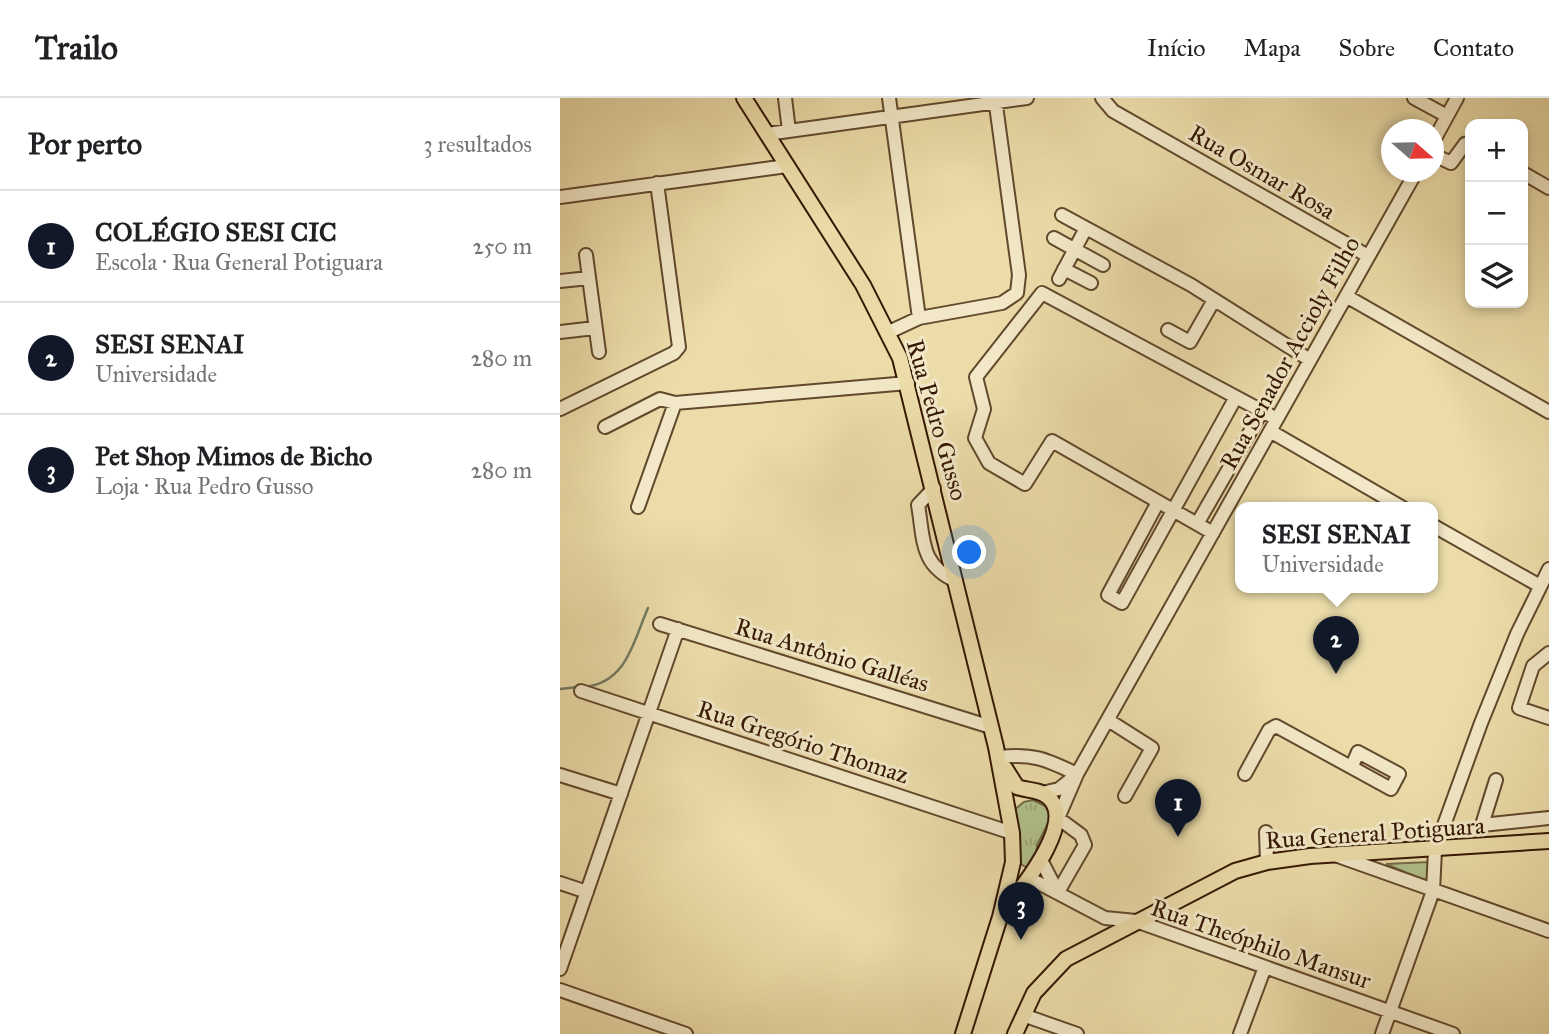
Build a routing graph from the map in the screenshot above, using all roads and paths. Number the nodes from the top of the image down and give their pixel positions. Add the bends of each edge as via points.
1 (744, 98) edge
2 (785, 98) edge
3 (890, 98) edge
4 (1027, 98) edge
5 (1102, 98) edge
6 (1414, 98) edge
7 (1457, 98) edge
8 (995, 100) edge
9 (1432, 102) edge
10 (1447, 116) junction
11 (892, 117) junction
12 (1444, 121) edge
13 (789, 131) junction
14 (767, 134) junction
15 (1465, 144) edge
16 (1444, 160) edge
17 (787, 166) junction
18 (1528, 176) edge
19 (1410, 182) edge
20 (657, 183) junction
21 (1549, 188) edge
22 (560, 197) edge
23 (1062, 215) dead end
24 (1086, 228) junction
25 (1054, 238) dead end
26 (1075, 250) junction
27 (586, 255) dead end
28 (1368, 256) junction
29 (1103, 265) dead end
30 (589, 278) junction
31 (560, 281) edge
32 (1091, 283) dead end
33 (1346, 296) junction
34 (1214, 300) junction
35 (919, 318) junction
36 (595, 328) junction
37 (1168, 330) dead end
38 (560, 332) edge
39 (888, 332) junction
40 (599, 352) dead end
41 (1310, 360) junction
42 (908, 383) junction
43 (1236, 397) junction
44 (675, 402) junction
45 (560, 409) edge
46 (1262, 411) junction
47 (1549, 412) edge
48 (1277, 419) junction
49 (605, 426) dead end
50 (1270, 431) junction
51 (934, 488) junction
52 (1158, 502) junction
53 (1392, 502) edge
54 (638, 507) dead end
55 (1171, 510) junction
56 (1197, 524) junction
57 (1438, 528) edge
58 (1213, 533) junction
59 (1549, 569) edge
60 (956, 581) junction
61 (1540, 586) junction
62 (660, 624) dead end
63 (677, 629) junction
64 (1549, 653) edge
65 (581, 691) dead end
66 (649, 713) junction
67 (1549, 718) edge
68 (1108, 720) junction
69 (991, 727) junction
70 (998, 752) junction
71 (1352, 766) dead end
72 (1077, 774) junction
73 (1245, 774) dead end
74 (560, 775) edge
75 (1496, 780) dead end
76 (1027, 790) junction
77 (1042, 793) junction
78 (621, 794) junction
79 (1125, 796) dead end
80 (1006, 803) junction
81 (1058, 818) junction
82 (1549, 818) edge
83 (1266, 832) dead end
84 (1012, 833) junction
85 (1549, 841) edge
86 (1436, 850) junction
87 (1334, 855) junction
88 (1042, 862) junction
89 (1268, 862) junction
90 (1011, 870) junction
91 (1029, 878) junction
92 (560, 883) edge
93 (1433, 891) junction
94 (587, 892) junction
95 (1058, 892) junction
96 (1000, 917) junction
97 (1136, 921) junction
98 (1549, 932) edge
99 (1265, 967) junction
100 (560, 970) edge
101 (560, 990) edge
102 (1390, 1012) junction
103 (1023, 1015) junction
104 (681, 1033) edge
105 (963, 1034) edge
106 (1015, 1034) edge
107 (1077, 1034) edge
108 (1240, 1034) edge
109 (1382, 1034) edge
110 (1453, 1034) edge

1 - 14 main road, Rua Pedro Gusso
2 - 13 street
3 - 11 street
4 - 8 street
5 - 28 street, Rua Osmar Rosa via 1112,111
6 - 9 street
7 - 10 street
8 - 11 street
8 - 35 street via 1020,281 1017,293 1002,303
9 - 10 street
10 - 12 street
11 - 13 street
11 - 35 street
13 - 14 street
14 - 17 main road, Rua Pedro Gusso
15 - 16 street via 1451,163
17 - 20 street
17 - 39 main road, Rua Pedro Gusso
18 - 21 street
19 - 28 street, Rua Senador Accioly Filho
20 - 22 street
20 - 45 street via 679,347
23 - 24 street
24 - 26 street
24 - 34 street
25 - 26 street
26 - 29 street
26 - 32 street via 1062,274
27 - 30 street
28 - 33 street, Rua Senador Accioly Filho
30 - 31 street
30 - 36 street
33 - 41 street, Rua Senador Accioly Filho
33 - 47 street
34 - 37 street via 1190,342
34 - 41 street
35 - 39 street
36 - 38 street
36 - 40 street
39 - 42 main road, Rua Pedro Gusso
41 - 48 street, Rua Senador Accioly Filho
42 - 44 street
42 - 51 main road, Rua Pedro Gusso
43 - 46 street
43 - 52 street via 1042,293 976,377 984,409 975,438 989,463 1025,484 1052,441
43 - 55 street
44 - 49 street via 660,399
44 - 54 street
46 - 48 street
46 - 56 street
48 - 50 street, Rua Senador Accioly Filho
50 - 53 street
50 - 58 street, Rua Senador Accioly Filho
51 - 60 main road, Rua Pedro Gusso
51 - 60 street via 918,505 927,557 933,568
52 - 55 street
52 - 55 street via 1108,594 1122,603
55 - 56 street
56 - 58 street
57 - 61 street
58 - 68 street, Rua Senador Accioly Filho
59 - 61 street
60 - 69 main road, Rua Pedro Gusso
61 - 86 street via 1491,695
62 - 63 street, Rua Antônio Galléas
63 - 66 street
63 - 69 street, Rua Antônio Galléas
64 - 67 street via 1533,666 1519,708
65 - 66 street, Rua Gregório Thomaz
66 - 78 street
66 - 84 street, Rua Gregório Thomaz
68 - 72 street, Rua Senador Accioly Filho
68 - 79 street via 1152,748
69 - 70 main road, Rua Pedro Gusso
70 - 72 street via 1043,758
70 - 76 main road, Rua Pedro Gusso via 1013,784
70 - 80 main road, Rua Pedro Gusso
71 - 73 street via 1276,726
72 - 77 street, Rua Senador Accioly Filho via 1059,789
72 - 81 street, Rua Senador Accioly Filho
74 - 78 street
75 - 82 street via 1482,825
76 - 77 main road
76 - 80 main road
77 - 81 main road via 1052,801
78 - 94 street
80 - 84 main road, Rua Pedro Gusso
81 - 88 main road, Rua Pedro Gusso
81 - 95 street via 1081,835 1085,845
83 - 89 street
84 - 90 main road, Rua Pedro Gusso
85 - 86 main road, Rua General Potiguara
86 - 87 main road, Rua General Potiguara
86 - 93 street
87 - 89 main road, Rua General Potiguara
87 - 93 street
88 - 91 main road, Rua Pedro Gusso
88 - 95 street
89 - 97 main road, Rua General Potiguara via 1219,878
90 - 91 main road
90 - 96 main road, Rua Pedro Gusso
91 - 95 street, Rua Theóphilo Mansur
91 - 96 main road, Rua Pedro Gusso
92 - 94 street
93 - 98 street
93 - 102 street
94 - 100 street
95 - 97 street, Rua Theóphilo Mansur via 1105,918
96 - 105 main road, Rua Pedro Gusso
97 - 99 street, Rua Theóphilo Mansur
97 - 103 main road, Rua General Potiguara via 1054,968
99 - 102 street, Rua Theóphilo Mansur
99 - 108 street
101 - 104 street
102 - 109 street
102 - 110 street, Rua Theóphilo Mansur
103 - 106 main road, Rua General Potiguara
103 - 107 street

